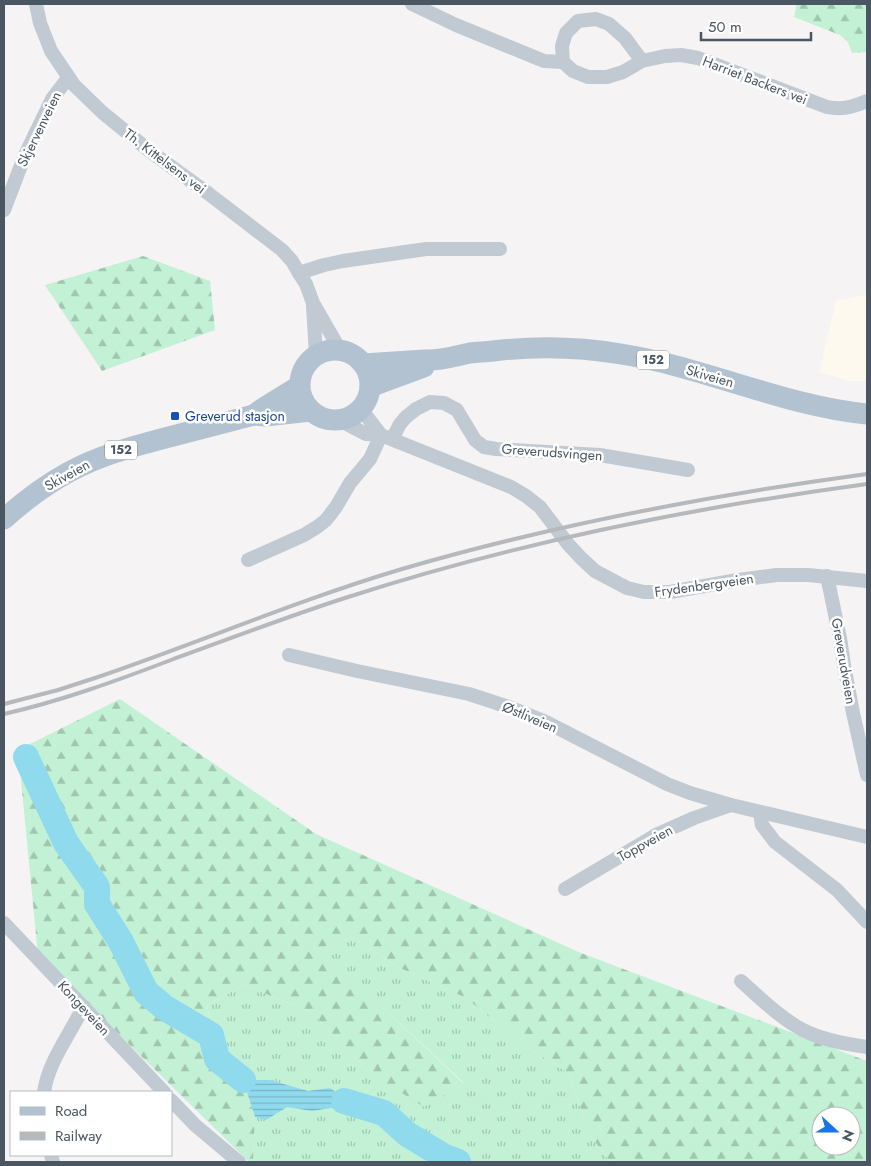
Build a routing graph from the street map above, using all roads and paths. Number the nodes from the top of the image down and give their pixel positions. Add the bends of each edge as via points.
1 (36, 4) edge
2 (412, 4) edge
3 (642, 60) junction
4 (563, 62) junction
5 (68, 78) junction
6 (867, 101) edge
7 (4, 210) edge
8 (500, 249) dead end
9 (300, 273) junction
10 (313, 303) junction
11 (340, 350) junction
12 (316, 355) junction
13 (432, 360) junction
14 (364, 364) junction
15 (300, 386) junction
16 (370, 387) junction
17 (361, 409) junction
18 (311, 411) junction
19 (867, 414) edge
20 (254, 415) junction
21 (339, 420) junction
22 (386, 437) junction
23 (688, 470) dead end
24 (4, 519) edge
25 (248, 560) dead end
26 (827, 576) junction
27 (867, 581) edge
28 (289, 655) dead end
29 (867, 775) edge
30 (730, 805) junction
31 (760, 813) junction
32 (867, 837) edge
33 (565, 890) dead end
34 (867, 922) edge
35 (4, 924) edge
36 (741, 981) dead end
37 (84, 1009) junction
38 (867, 1047) edge
39 (44, 1091) edge
40 (163, 1091) edge
41 (172, 1101) edge
42 (239, 1162) edge

1 - 5 street, Th. Kittelsens vei via 51,51
2 - 4 street, Harriet Backers vei via 544,61
3 - 4 street, Harriet Backers vei via 607,77 588,77 573,71
3 - 4 street via 615,29 596,19 578,20 566,33 562,46
3 - 6 street, Harriet Backers vei via 681,55 698,58 837,109
5 - 7 street, Skjervenveien via 52,99 25,155
5 - 9 street, Th. Kittelsens vei via 116,124 274,243
8 - 9 street via 426,248 324,265
9 - 10 street, Th. Kittelsens vei
10 - 11 street, Th. Kittelsens vei
10 - 12 street, Th. Kittelsens vei
11 - 12 main road
11 - 14 main road
12 - 15 main road via 305,367
13 - 14 main road, Skiveien / 152
13 - 16 main road, Skiveien / 152 via 425,366
13 - 19 main road, Skiveien / 152 via 510,349 589,350 660,361 802,402
14 - 16 main road
15 - 18 main road via 303,400
15 - 20 main road, Skiveien / 152
16 - 17 main road
17 - 21 main road
17 - 22 street
18 - 20 main road, Skiveien / 152
18 - 21 main road, 152 via 322,418
20 - 24 main road, Skiveien / 152 via 138,445 92,461 43,488
21 - 22 street, Frydenbergveien via 366,434
22 - 23 street, Greverudsvingen via 416,409 430,402 444,403 457,410 475,440 484,446 600,455
22 - 25 street, Greverudsvingen via 326,520 304,535
22 - 26 street, Frydenbergveien via 498,481 526,496 540,507 581,558 627,588 670,592 777,574
26 - 27 street, Frydenbergveien
26 - 29 street, Greverudveien
28 - 30 street, Østliveien via 468,694 509,707 546,722 667,784
30 - 31 street, Østliveien
30 - 33 street, Toppveien via 656,835
31 - 32 street, Østliveien
31 - 34 street via 762,825 775,842 837,890
35 - 37 street, Kongeveien
36 - 38 street via 776,1012 803,1030
37 - 39 street via 52,1064
37 - 40 street, Kongeveien
41 - 42 street

